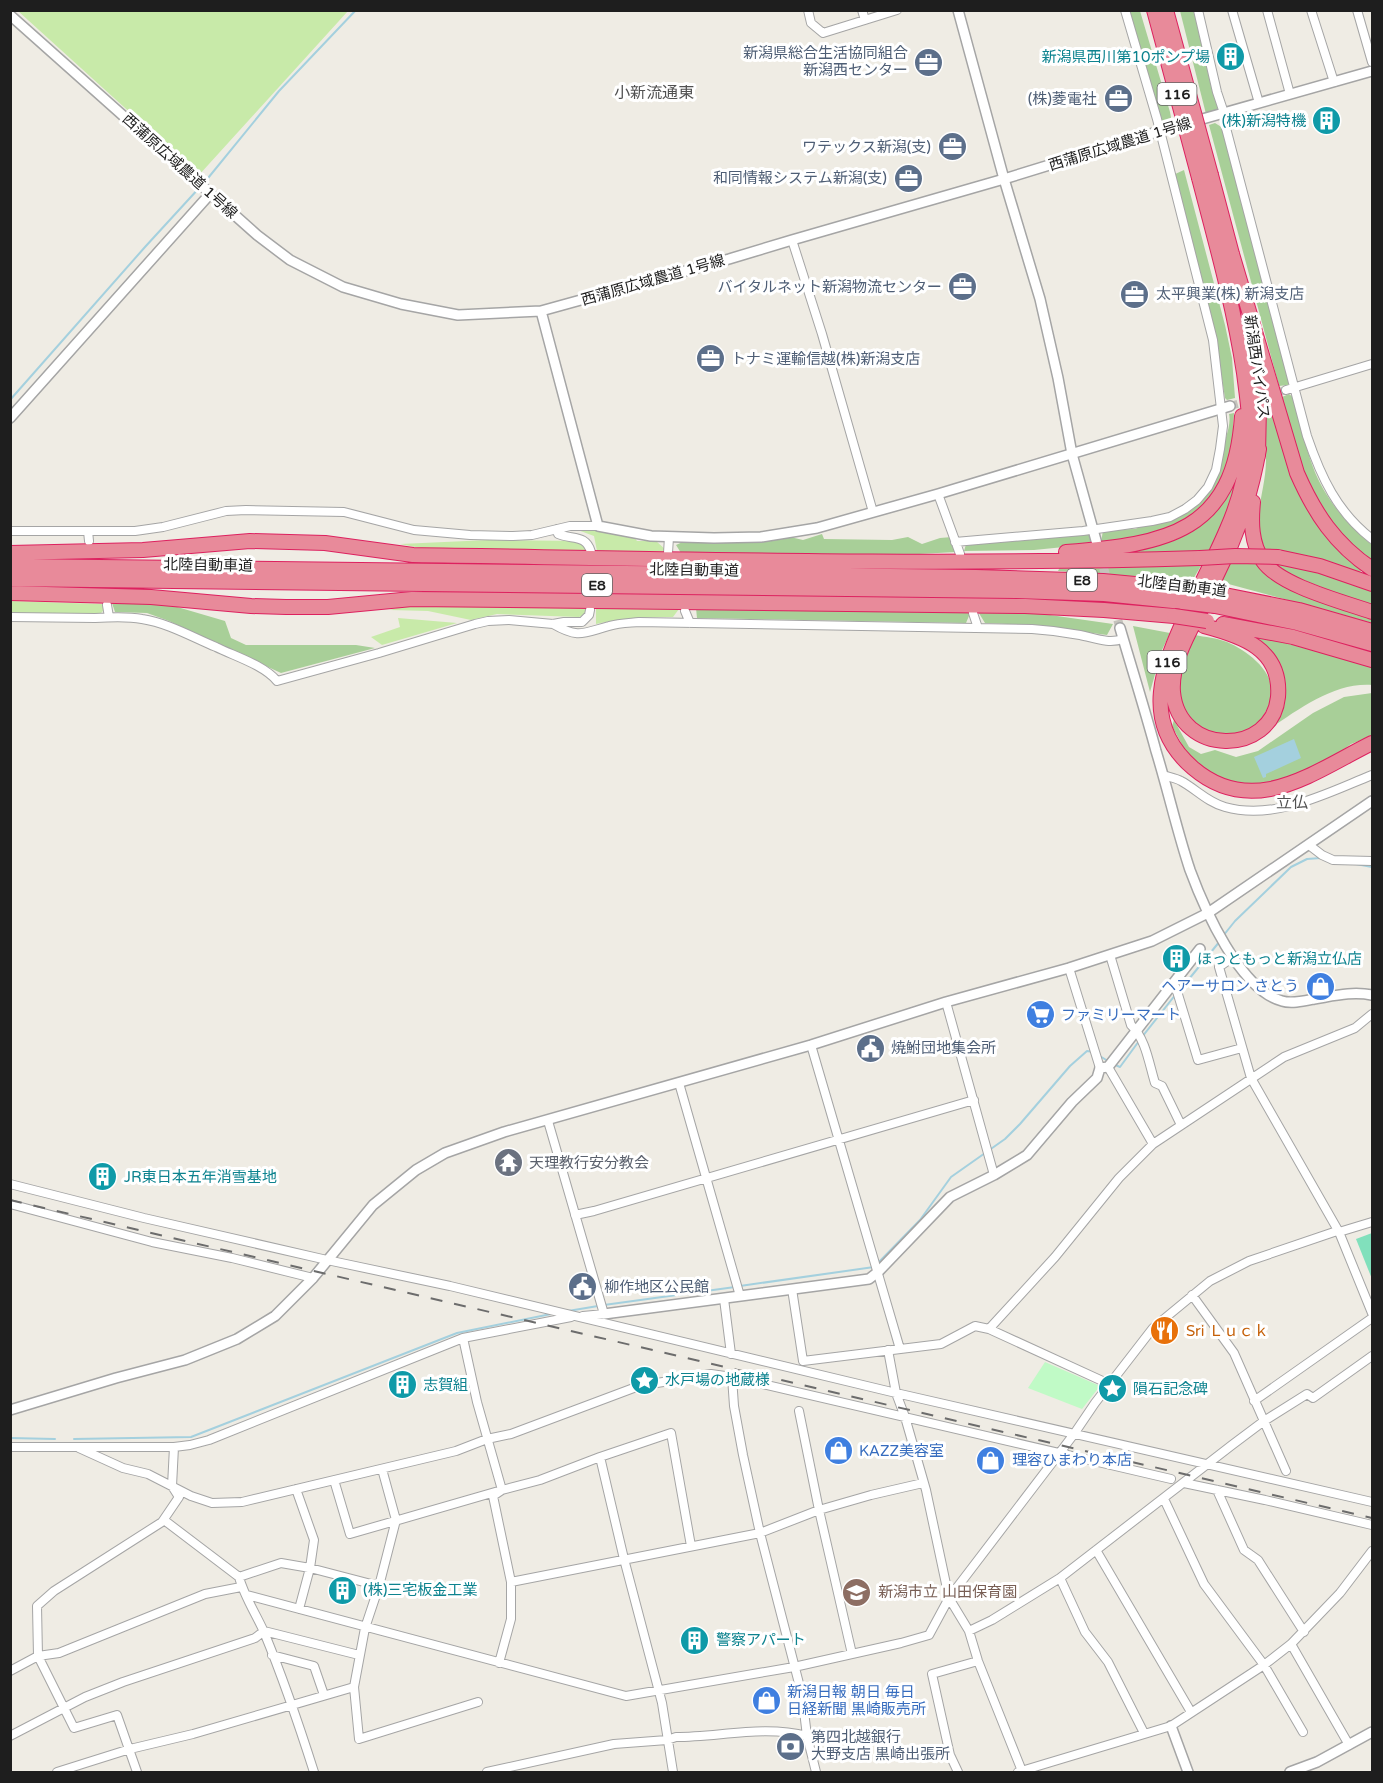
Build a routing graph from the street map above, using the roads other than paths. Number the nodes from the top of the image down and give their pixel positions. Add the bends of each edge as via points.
1 (808, 10) edge
2 (862, 10) edge
3 (897, 10) edge
4 (958, 10) edge
5 (1125, 10) edge
6 (1145, 10) edge
7 (1154, 10) edge
8 (1166, 10) edge
9 (1176, 10) edge
10 (1198, 10) edge
11 (1232, 10) edge
12 (1267, 10) edge
13 (1311, 10) edge
14 (1357, 10) edge
15 (10, 15) edge
16 (865, 21) junction
17 (1372, 62) edge
18 (1372, 71) edge
19 (1334, 82) junction
20 (1290, 94) junction
21 (1259, 103) junction
22 (1224, 113) junction
23 (1186, 130) junction
24 (1160, 131) junction
25 (1205, 177) junction
26 (1004, 179) junction
27 (210, 194) junction
28 (792, 240) junction
29 (1232, 254) junction
30 (541, 311) junction
31 (1372, 364) edge
32 (1243, 366) junction
33 (1295, 388) junction
34 (1286, 390) tunnel mouth
35 (1226, 407) junction
36 (10, 418) edge
37 (1258, 448) junction
38 (1072, 454) junction
39 (938, 494) junction
40 (873, 512) junction
41 (598, 526) junction
42 (557, 529) junction
43 (1092, 529) junction
44 (10, 531) edge
45 (88, 531) junction
46 (669, 537) junction
47 (1372, 539) edge
48 (89, 541) dead end
49 (955, 542) junction
50 (1096, 544) tunnel mouth
51 (591, 552) dead end
52 (10, 553) edge
53 (668, 553) dead end
54 (958, 557) junction
55 (10, 566) edge
56 (1372, 569) edge
57 (10, 579) edge
58 (1372, 584) edge
59 (10, 593) edge
60 (1186, 596) junction
61 (1217, 600) junction
62 (107, 605) dead end
63 (591, 610) dead end
64 (685, 611) dead end
65 (1372, 612) edge
66 (974, 613) dead end
67 (10, 617) edge
68 (109, 617) junction
69 (690, 623) junction
70 (553, 624) junction
71 (1205, 624) junction
72 (978, 628) junction
73 (1120, 628) tunnel mouth
74 (1372, 631) edge
75 (1124, 639) junction
76 (1372, 644) edge
77 (1372, 660) edge
78 (1372, 743) edge
79 (1163, 775) junction
80 (1372, 775) edge
81 (1372, 801) edge
82 (1309, 844) junction
83 (1372, 861) edge
84 (1208, 913) junction
85 (1200, 949) dead end
86 (1110, 955) junction
87 (1232, 958) junction
88 (1069, 968) junction
89 (1173, 984) junction
90 (1372, 995) edge
91 (946, 1002) junction
92 (1372, 1014) edge
93 (1137, 1030) junction
94 (811, 1045) junction
95 (1242, 1048) junction
96 (1104, 1067) junction
97 (1251, 1077) junction
98 (679, 1083) junction
99 (974, 1100) junction
100 (548, 1121) junction
101 (1181, 1125) junction
102 (839, 1139) junction
103 (1153, 1144) junction
104 (994, 1175) junction
105 (707, 1178) junction
106 (10, 1184) edge
107 (10, 1204) edge
108 (575, 1215) junction
109 (1372, 1222) edge
110 (1338, 1232) junction
111 (327, 1260) junction
112 (878, 1272) junction
113 (314, 1278) junction
114 (792, 1289) junction
115 (1192, 1295) junction
116 (740, 1296) junction
117 (724, 1299) junction
118 (1372, 1313) edge
119 (604, 1314) junction
120 (574, 1316) junction
121 (1372, 1318) edge
122 (989, 1329) junction
123 (463, 1338) junction
124 (900, 1349) junction
125 (888, 1350) junction
126 (731, 1354) junction
127 (1372, 1356) edge
128 (732, 1377) junction
129 (1109, 1384) junction
130 (896, 1392) junction
131 (1254, 1401) junction
132 (10, 1410) edge
133 (799, 1411) dead end
134 (905, 1417) junction
135 (1264, 1421) junction
136 (1074, 1434) junction
137 (488, 1439) junction
138 (10, 1446) edge
139 (174, 1446) junction
140 (78, 1447) junction
141 (1059, 1453) junction
142 (600, 1457) junction
143 (1208, 1464) junction
144 (382, 1469) junction
145 (1286, 1471) dead end
146 (1171, 1479) dead end
147 (334, 1480) junction
148 (923, 1483) junction
149 (1184, 1483) junction
150 (172, 1486) junction
151 (296, 1489) junction
152 (502, 1490) junction
153 (1217, 1490) junction
154 (1164, 1498) junction
155 (1372, 1502) edge
156 (819, 1510) junction
157 (164, 1520) junction
158 (396, 1520) junction
159 (1372, 1525) edge
160 (760, 1533) junction
161 (691, 1546) junction
162 (1096, 1550) junction
163 (1372, 1551) edge
164 (624, 1559) junction
165 (310, 1568) junction
166 (239, 1577) junction
167 (1060, 1578) junction
168 (511, 1582) junction
169 (379, 1586) junction
170 (241, 1587) junction
171 (247, 1595) junction
172 (949, 1598) junction
173 (299, 1608) junction
174 (365, 1628) junction
175 (264, 1631) junction
176 (969, 1631) junction
177 (1304, 1632) junction
178 (1291, 1644) junction
179 (852, 1654) junction
180 (272, 1655) junction
181 (359, 1655) junction
182 (38, 1656) junction
183 (978, 1661) junction
184 (499, 1664) junction
185 (1264, 1665) junction
186 (794, 1667) junction
187 (10, 1671) edge
188 (354, 1687) junction
189 (659, 1691) junction
190 (324, 1695) junction
191 (477, 1702) dead end
192 (292, 1704) junction
193 (64, 1708) junction
194 (1191, 1712) junction
195 (1171, 1726) junction
196 (1303, 1732) dead end
197 (1372, 1732) edge
198 (1144, 1733) junction
199 (10, 1736) edge
200 (807, 1736) junction
201 (667, 1740) junction
202 (1350, 1745) junction
203 (130, 1749) junction
204 (492, 1772) edge
205 (1019, 1772) edge
206 (57, 1773) edge
207 (137, 1773) edge
208 (314, 1773) edge
209 (673, 1773) edge
210 (816, 1773) edge
211 (958, 1773) edge
212 (1188, 1773) edge
213 (1290, 1773) edge

1 - 16 street via 811,23 823,33
2 - 16 street
3 - 16 street
4 - 26 street
5 - 24 street
6 - 23 highway, bridge
7 - 23 highway, 新潟西バイパス / 116, bridge
8 - 25 highway, 新潟西バイパス / 116, bridge
9 - 25 highway, bridge
10 - 22 street
11 - 21 street
12 - 20 street
13 - 19 street
14 - 17 street
15 - 27 street, 西蒲原広域農道 1号線
18 - 19 street, 西蒲原広域農道 1号線
19 - 20 street, 西蒲原広域農道 1号線
20 - 21 street, 西蒲原広域農道 1号線
21 - 22 street, 西蒲原広域農道 1号線
22 - 24 street, 西蒲原広域農道 1号線
22 - 33 street
23 - 25 highway, 新潟西バイパス / 116, bridge
24 - 26 street, 西蒲原広域農道 1号線
24 - 35 street
25 - 29 highway, 新潟西バイパス / 116
25 - 32 highway, 新潟西バイパス / 116
26 - 28 street, 西蒲原広域農道 1号線
26 - 38 street via 1040,299
27 - 30 street, 西蒲原広域農道 1号線 via 290,260 343,287 458,315
27 - 36 street
28 - 30 street, 西蒲原広域農道 1号線
28 - 40 street
29 - 37 highway via 1255,359
29 - 56 highway, 新潟西バイパス / 116 via 1300,481 1333,535
30 - 41 street
31 - 33 street
32 - 54 highway via 1236,456 1226,485 1201,518 1184,529 1116,547
32 - 78 highway, 新潟西バイパス / 116 via 1249,444 1242,487 1164,669 1160,695 1165,728 1181,756 1204,776 1232,788 1254,791 1294,783
33 - 34 street
33 - 47 street via 1319,471 1348,517
35 - 38 street
35 - 43 street via 1216,470 1197,500 1170,517
37 - 65 highway via 1251,518 1254,542 1264,562 1295,584
37 - 71 highway via 1241,520 1186,640 1173,680 1176,707 1190,728 1223,742 1246,737 1266,724 1273,712 1278,700 1276,673 1270,660 1250,642
38 - 39 street
38 - 43 street
39 - 40 street
39 - 49 street
40 - 46 street via 817,528 761,537
41 - 42 street
41 - 46 street
42 - 45 street via 532,535 470,535 414,530 335,511 246,510 226,511 150,530
42 - 51 street via 563,536 585,540
43 - 49 street
43 - 50 street
44 - 45 street
45 - 48 street
46 - 53 street
49 - 54 street
52 - 54 highway via 143,550 250,541 325,543 413,555
54 - 58 highway, bridge via 1278,557
55 - 60 highway, 北陸自動車道 / E8 via 976,577 1103,581
57 - 60 highway, 北陸自動車道 / E8
59 - 71 highway, bridge via 151,597 286,607 412,599 1067,608
60 - 61 highway, 北陸自動車道 / E8, bridge
61 - 74 highway, 北陸自動車道 / E8 via 1299,610
61 - 76 highway, 北陸自動車道 / E8
62 - 68 street
63 - 70 street via 582,622
64 - 69 street
66 - 72 street
67 - 68 street
68 - 70 street via 141,618 168,626 270,673 277,681 488,621
69 - 70 street via 627,623 579,634
69 - 72 street
71 - 77 highway via 1293,637
72 - 75 street via 1048,630 1105,641
73 - 75 street
75 - 79 street
79 - 80 street via 1225,807 1273,811
79 - 84 street
81 - 82 street
82 - 83 street via 1333,860
82 - 84 street
84 - 86 street via 1152,941
84 - 87 street
85 - 89 street
86 - 88 street
86 - 93 street via 1131,1025
87 - 90 street via 1265,994 1283,1002 1348,993
87 - 95 street via 1220,967
88 - 91 street
88 - 96 street
89 - 93 street
89 - 95 street via 1198,1060
91 - 94 street
91 - 99 street
92 - 97 street via 1355,1028 1284,1057
93 - 96 street
93 - 101 street via 1155,1083 1162,1086
94 - 98 street
94 - 102 street
95 - 97 street
96 - 103 street
96 - 104 street via 1027,1155
97 - 101 street
97 - 110 street
98 - 100 street
98 - 105 street
99 - 102 street
99 - 104 street
100 - 108 street
100 - 111 street via 445,1153 416,1170 373,1205
101 - 103 street
102 - 105 street
102 - 112 street
103 - 122 street
104 - 112 street via 950,1197
105 - 108 street
105 - 116 street
106 - 111 street
107 - 113 street via 152,1242
108 - 119 street
109 - 110 street
110 - 115 street via 1249,1261
110 - 118 street
111 - 113 street
111 - 120 street
112 - 114 street via 869,1279
112 - 124 street
113 - 132 street via 275,1316 237,1339 185,1360
114 - 116 street
114 - 125 street via 802,1361
115 - 129 street via 1153,1328
115 - 131 street via 1234,1353
116 - 117 street
117 - 119 street
117 - 126 street
119 - 120 street
120 - 123 street
120 - 126 street
121 - 131 street
122 - 124 street via 975,1326 941,1344
122 - 129 street
123 - 137 street
123 - 139 street via 209,1440
124 - 125 street
125 - 130 street
126 - 130 street
127 - 135 street via 1313,1398 1307,1394
128 - 134 street
128 - 137 street via 711,1374 639,1386
128 - 160 street via 734,1406
129 - 136 street
130 - 134 street
130 - 136 street
131 - 135 street
133 - 156 street
134 - 141 street
134 - 148 street
135 - 143 street
135 - 145 street
136 - 141 street
136 - 143 street
137 - 144 street
137 - 152 street
138 - 140 street
139 - 140 street
139 - 150 street
140 - 150 street
141 - 146 street
141 - 172 street
142 - 152 street
142 - 161 street via 671,1433
142 - 164 street
143 - 149 street
143 - 155 street
144 - 147 street
144 - 158 street
147 - 151 street
147 - 158 street via 350,1534
148 - 156 street
148 - 172 street
149 - 153 street
149 - 154 street
150 - 151 street via 212,1503 242,1502
150 - 157 street via 179,1497
151 - 165 street via 314,1540
152 - 158 street
152 - 168 street via 493,1496
153 - 159 street
153 - 177 street via 1244,1550 1258,1560
154 - 162 street
154 - 185 street via 1204,1584
156 - 160 street
156 - 179 street
157 - 166 street
157 - 182 street via 37,1606
158 - 169 street
160 - 161 street
160 - 186 street
161 - 164 street
162 - 167 street
162 - 194 street
163 - 177 street
164 - 168 street
164 - 189 street
165 - 166 street via 281,1563
165 - 169 street
165 - 173 street
166 - 170 street
167 - 176 street
167 - 198 street via 1085,1632 1108,1662
168 - 184 street via 511,1619
169 - 174 street
170 - 171 street
170 - 182 street via 205,1594 59,1653
171 - 173 street
171 - 175 street
172 - 176 street
172 - 179 street via 929,1635
173 - 174 street
174 - 181 street
174 - 184 street
175 - 180 street
175 - 181 street
175 - 193 street via 255,1638 123,1682
176 - 183 street
177 - 178 street
178 - 185 street
178 - 202 street
179 - 186 street
180 - 190 street via 314,1665
180 - 192 street
181 - 188 street
182 - 187 street
182 - 193 street
183 - 205 street
183 - 211 street via 932,1674 950,1755
184 - 189 street via 626,1696
185 - 194 street
185 - 196 street
186 - 189 street
186 - 200 street
188 - 190 street
188 - 191 street via 359,1739
189 - 201 street
190 - 192 street
192 - 203 street
192 - 208 street
193 - 199 street
193 - 203 street via 74,1728 117,1715
194 - 195 street
195 - 198 street
195 - 212 street
197 - 202 street
198 - 205 street
200 - 201 street via 761,1731
200 - 210 street
201 - 204 street via 614,1744
201 - 209 street
202 - 213 street
203 - 206 street
203 - 207 street

